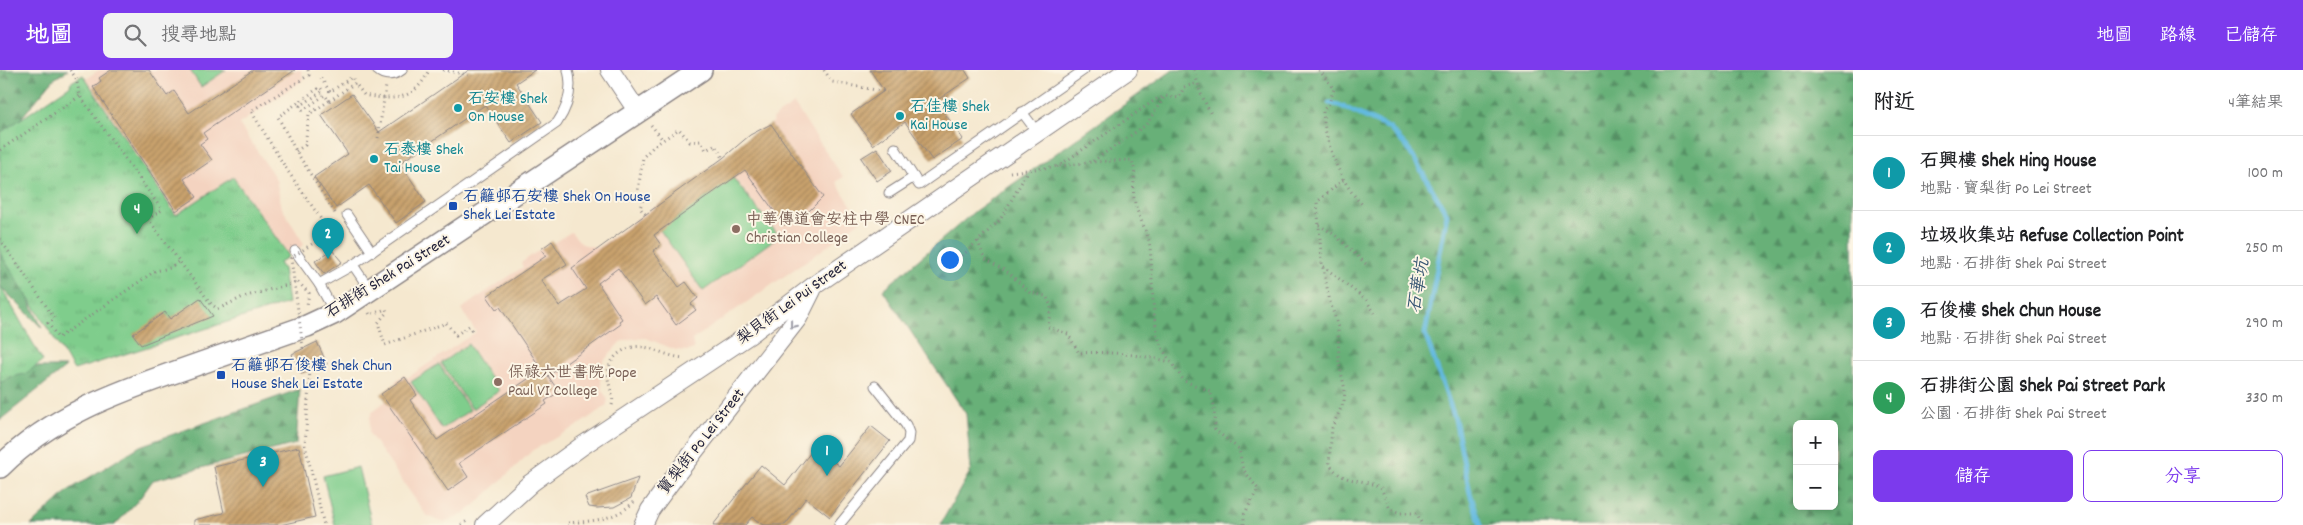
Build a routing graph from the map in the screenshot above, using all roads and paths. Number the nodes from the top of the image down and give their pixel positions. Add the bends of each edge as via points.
1 (70, 70) edge
2 (308, 70) edge
3 (377, 70) edge
4 (402, 70) edge
5 (429, 70) edge
6 (443, 70) edge
7 (568, 70) edge
8 (610, 70) edge
9 (702, 70) edge
10 (824, 70) edge
11 (1084, 70) edge
12 (1128, 70) edge
13 (1194, 70) edge
14 (1318, 70) edge
15 (468, 75) dead end
16 (321, 78) dead end
17 (356, 83) junction
18 (1197, 83) junction
19 (386, 89) dead end
20 (887, 92) dead end
21 (80, 96) junction
22 (1164, 98) junction
23 (385, 99) junction
24 (329, 101) junction
25 (1022, 112) junction
26 (1211, 114) dead end
27 (644, 118) junction
28 (1037, 132) junction
29 (378, 138) dead end
30 (663, 140) junction
31 (894, 148) dead end
32 (0, 150) edge
33 (296, 151) junction
34 (723, 158) dead end
35 (1092, 162) junction
36 (1015, 167) dead end
37 (1056, 168) junction
38 (1028, 170) junction
39 (914, 177) junction
40 (1343, 180) junction
41 (889, 193) dead end
42 (1364, 205) dead end
43 (645, 214) dead end
44 (347, 215) joint
45 (1319, 225) junction
46 (1, 241) edge
47 (978, 241) junction
48 (295, 251) dead end
49 (372, 252) junction
50 (962, 256) dead end
51 (179, 261) junction
52 (1366, 264) dead end
53 (353, 265) junction
54 (1323, 266) junction
55 (319, 284) junction
56 (815, 285) junction
57 (370, 291) junction
58 (306, 308) dead end
59 (368, 312) dead end
60 (335, 313) junction
61 (1375, 313) dead end
62 (474, 333) dead end
63 (749, 335) junction
64 (303, 348) dead end
65 (691, 358) dead end
66 (765, 360) junction
67 (1172, 362) junction
68 (310, 370) dead end
69 (874, 386) dead end
70 (611, 411) dead end
71 (0, 467) edge
72 (638, 498) dead end
73 (568, 523) dead end
74 (324, 525) edge
75 (485, 525) edge
76 (643, 525) edge
77 (839, 525) edge
78 (1244, 525) edge
79 (1422, 525) edge

1 - 21 path via 76,78
2 - 64 path, bridge via 309,75 251,111 286,170 330,232 291,258
3 - 4 lane via 392,75
5 - 23 path via 413,90 400,98
6 - 15 path
7 - 49 lane via 568,105 557,122
8 - 27 street
9 - 27 street, 石排街 Shek Pai Street
10 - 20 path via 832,82
11 - 25 lane
12 - 28 street, 梨貝街 Lei Pui Street
13 - 18 path
14 - 40 path via 1334,88 1323,118
16 - 17 path via 330,92 352,77
17 - 23 path via 364,95
17 - 24 path
18 - 22 path via 1184,87 1179,98
18 - 26 path
19 - 23 path
21 - 32 path
21 - 51 path via 162,210 148,219
22 - 35 path via 1146,125
22 - 37 path via 1158,98
23 - 29 path
24 - 33 path via 309,114 305,145
24 - 33 path via 325,95 303,110 300,106 323,91 320,87 278,117
25 - 28 lane
25 - 39 lane via 919,185
27 - 30 path
27 - 57 street, 石排街 Shek Pai Street
28 - 56 street, 梨貝街 Lei Pui Street
30 - 34 path via 679,129 690,142 701,141 706,150 715,145
30 - 43 path via 643,157 637,197 644,196 640,208
31 - 39 lane
33 - 44 path via 340,220
35 - 37 path
35 - 67 path via 1132,160 1136,171 1134,196 1148,240 1157,330 1164,354
36 - 38 path via 1007,172
37 - 38 path
38 - 47 path via 1004,214
39 - 41 lane
40 - 42 path
40 - 45 path via 1317,202
44 - 49 lane
45 - 52 path via 1335,235
45 - 54 path
46 - 51 path via 55,319 48,323 58,338 155,271 170,268
47 - 50 path
47 - 67 path via 984,258 1009,273 1030,292 1046,296 1051,306 1048,326 1068,334 1079,353 1133,354
48 - 55 lane
49 - 53 lane
51 - 58 path via 218,309 243,297 298,282 309,292
53 - 55 lane
53 - 57 lane
54 - 61 path via 1366,300
54 - 79 path via 1338,326 1339,362 1346,390 1332,428 1329,464 1343,478 1368,481 1381,488 1390,509 1417,513
55 - 60 lane
56 - 63 street, 梨貝街 Lei Pui Street
56 -> 66 street, 寶梨街 Po Lei Street via 798,318
57 - 60 street, 石排街 Shek Pai Street
59 - 62 path via 370,315 386,309 378,323 385,345 446,323 456,335 469,326
60 - 71 street, 石排街 Shek Pai Street via 82,408 41,432
63 - 66 street
63 - 75 street, 梨貝街 Lei Pui Street via 531,483
65 - 70 path via 672,357 652,348 627,347 614,357 608,370 613,401
66 - 76 street, 寶梨街 Po Lei Street via 650,510
67 - 78 path via 1184,381 1210,391 1215,430 1239,449 1243,469 1258,489 1244,515
68 - 74 path via 305,445
69 - 77 lane via 906,425 908,441
72 - 73 path via 625,510 604,520

